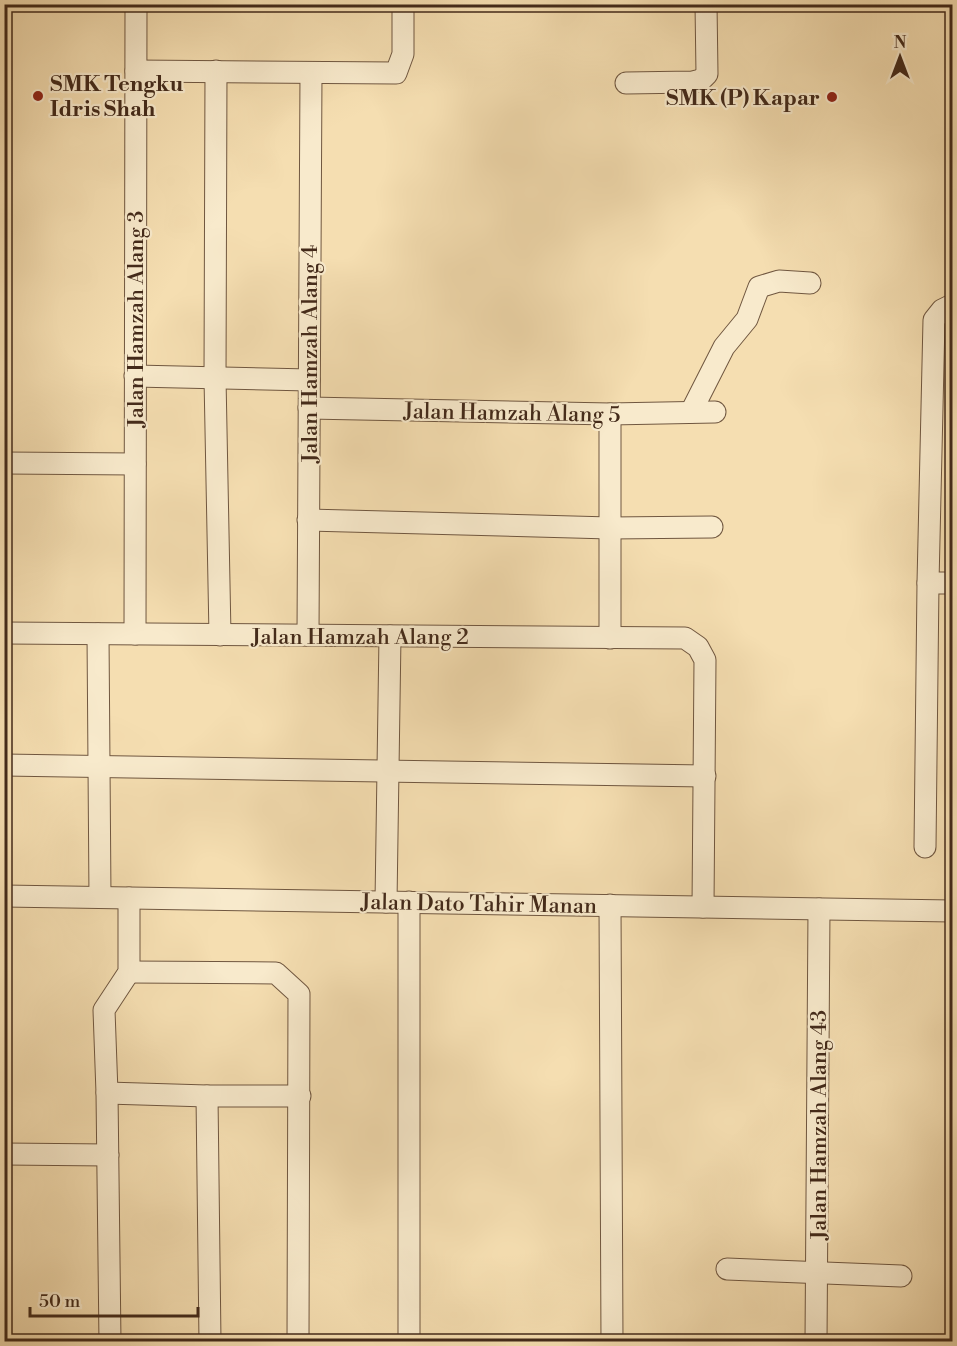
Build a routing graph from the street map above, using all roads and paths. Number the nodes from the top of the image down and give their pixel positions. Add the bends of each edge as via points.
1 (136, 4) edge
2 (403, 4) edge
3 (706, 4) edge
4 (136, 71) junction
5 (216, 71) junction
6 (311, 73) junction
7 (627, 83) dead end
8 (810, 283) dead end
9 (952, 305) edge
10 (135, 376) junction
11 (215, 378) junction
12 (309, 380) junction
13 (309, 408) junction
14 (691, 412) junction
15 (715, 412) dead end
16 (610, 414) junction
17 (4, 463) edge
18 (135, 464) junction
19 (308, 520) junction
20 (712, 527) dead end
21 (610, 528) junction
22 (928, 583) junction
23 (952, 583) edge
24 (4, 633) edge
25 (98, 634) junction
26 (135, 634) junction
27 (220, 635) junction
28 (308, 635) junction
29 (390, 636) junction
30 (610, 638) junction
31 (4, 765) edge
32 (99, 766) junction
33 (388, 772) junction
34 (705, 776) junction
35 (925, 847) dead end
36 (4, 896) edge
37 (100, 897) junction
38 (129, 898) junction
39 (386, 902) junction
40 (409, 902) junction
41 (610, 905) junction
42 (703, 907) junction
43 (819, 909) junction
44 (952, 911) edge
45 (129, 972) junction
46 (107, 1093) junction
47 (207, 1096) junction
48 (300, 1096) junction
49 (4, 1154) edge
50 (108, 1155) junction
51 (726, 1269) dead end
52 (817, 1274) junction
53 (901, 1276) dead end
54 (110, 1341) edge
55 (210, 1341) edge
56 (298, 1341) edge
57 (409, 1341) edge
58 (612, 1341) edge
59 (816, 1341) edge

1 - 4 street, Jalan Hamzah Alang 3
2 - 6 street via 403,54 396,73
3 - 7 street via 707,74 701,81
4 - 5 street
4 - 10 street, Jalan Hamzah Alang 3
5 - 6 street
5 - 11 street
6 - 12 street, Jalan Hamzah Alang 4
8 - 14 street via 779,281 759,287 747,319 724,347
9 - 22 street via 934,320
10 - 11 street
10 - 18 street, Jalan Hamzah Alang 3
11 - 12 street
11 - 27 street
12 - 13 street, Jalan Hamzah Alang 4
13 - 16 street, Jalan Hamzah Alang 5
13 - 19 street, Jalan Hamzah Alang 4
14 - 15 street, Jalan Hamzah Alang 5
14 - 16 street, Jalan Hamzah Alang 5
16 - 21 street
17 - 18 street
18 - 26 street, Jalan Hamzah Alang 3
19 - 21 street
19 - 28 street, Jalan Hamzah Alang 4
20 - 21 street
21 - 30 street
22 - 23 street
22 - 35 street
24 - 25 street, Jalan Hamzah Alang 2
25 - 26 street, Jalan Hamzah Alang 2
25 - 32 street
26 - 27 street, Jalan Hamzah Alang 2
27 - 28 street, Jalan Hamzah Alang 2
28 - 29 street, Jalan Hamzah Alang 2
29 - 30 street, Jalan Hamzah Alang 2
29 - 33 street
30 - 34 street, Jalan Hamzah Alang 2 via 685,638 698,647 705,660
31 - 32 street
32 - 33 street
32 - 37 street
33 - 34 street
33 - 39 street
34 - 42 street
36 - 37 street, Jalan Dato Tahir Manan
37 - 38 street, Jalan Dato Tahir Manan
38 - 39 street, Jalan Dato Tahir Manan
38 - 45 street
39 - 40 street, Jalan Dato Tahir Manan
40 - 41 street, Jalan Dato Tahir Manan
40 - 57 street
41 - 42 street, Jalan Dato Tahir Manan
41 - 58 street
42 - 43 street, Jalan Dato Tahir Manan
43 - 44 street, Jalan Dato Tahir Manan
43 - 52 street, Jalan Hamzah Alang 43
45 - 46 street via 104,1010
45 - 48 street via 276,973 299,994
46 - 47 street
46 - 50 street
47 - 48 street
47 - 55 street
48 - 56 street
49 - 50 street
50 - 54 street
51 - 52 street
52 - 53 street
52 - 59 street, Jalan Hamzah Alang 43

